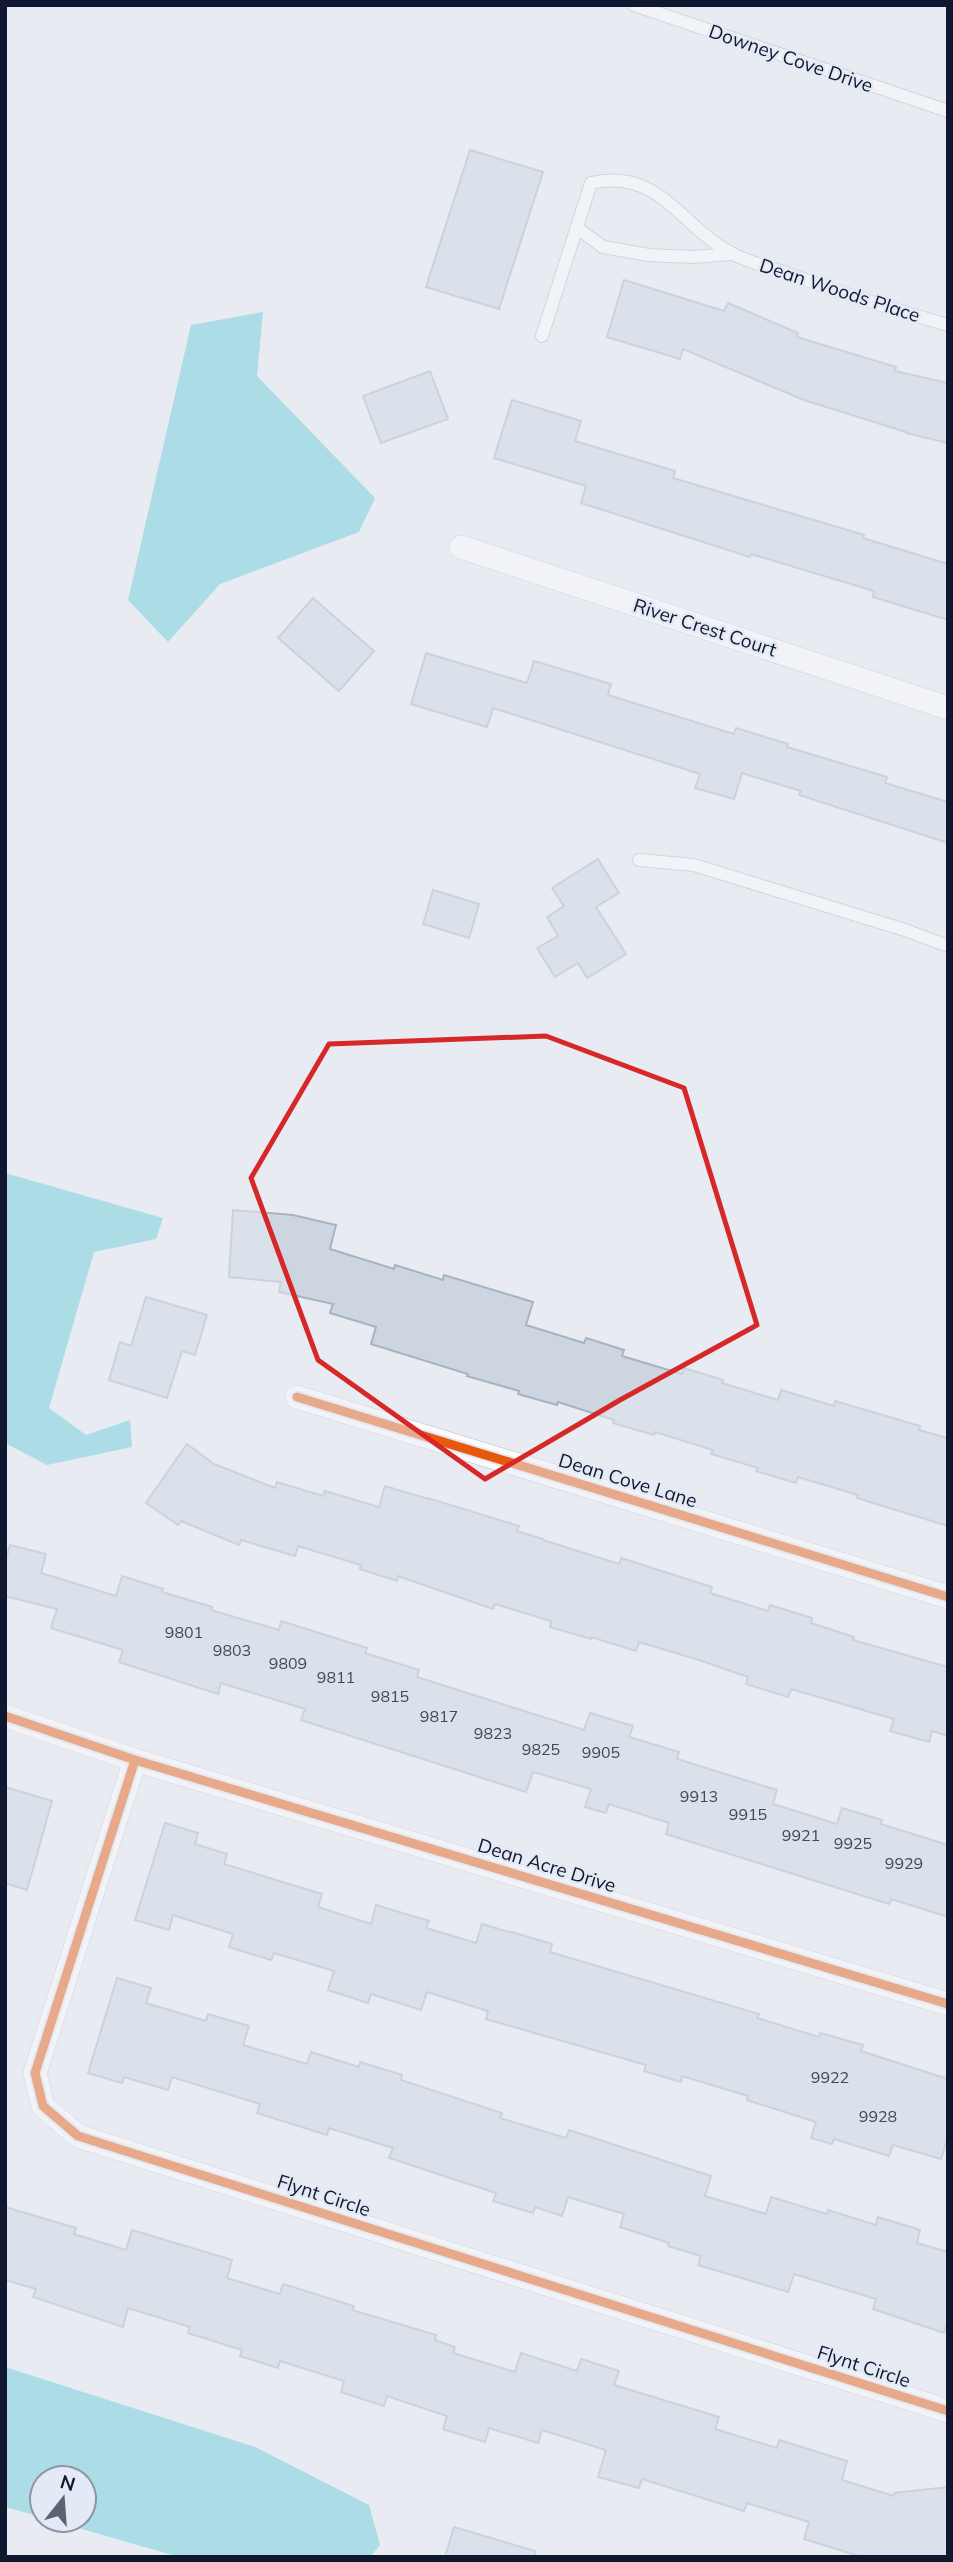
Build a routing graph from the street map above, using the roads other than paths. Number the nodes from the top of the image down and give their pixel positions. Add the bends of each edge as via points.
1 (634, 5) edge
2 (948, 111) edge
3 (577, 228) junction
4 (732, 254) junction
5 (948, 325) edge
6 (542, 336) dead end
7 (461, 547) dead end
8 (948, 708) edge
9 (639, 860) dead end
10 (948, 946) edge
11 (297, 1396) dead end
12 (948, 1597) edge
13 (5, 1716) edge
14 (135, 1760) junction
15 (948, 2004) edge
16 (948, 2411) edge

1 - 2 lane, Downey Cove Drive
3 - 4 lane via 603,247 649,255
3 - 4 lane via 592,183 611,178 644,186
3 - 6 lane
4 - 5 lane, Dean Woods Place via 871,304
7 - 8 street, River Crest Court
9 - 10 lane via 694,865
11 - 12 street, Dean Cove Lane
13 - 14 street, Dean Acre Drive
14 - 15 street, Dean Acre Drive
14 - 16 street, Flynt Circle via 35,2073 43,2106 78,2136

